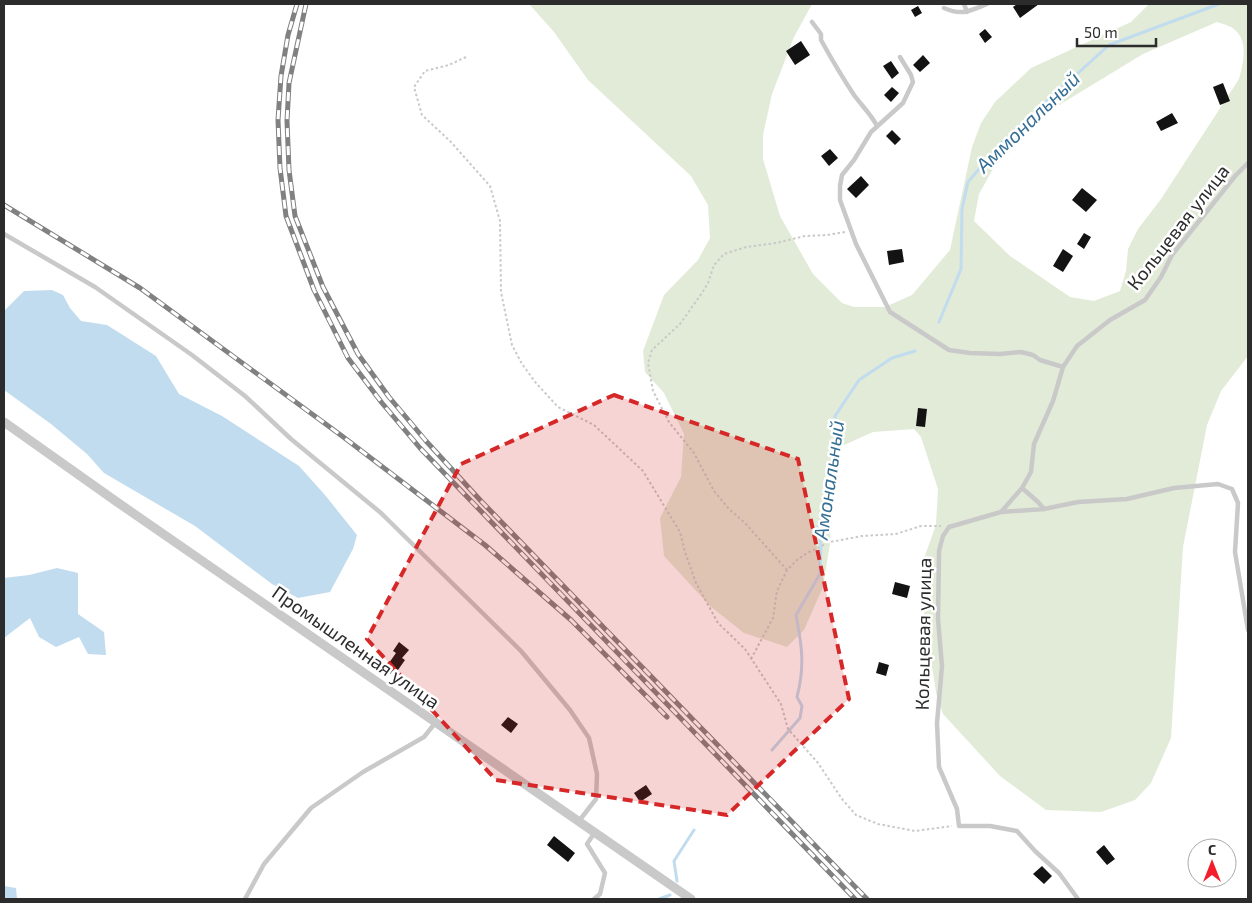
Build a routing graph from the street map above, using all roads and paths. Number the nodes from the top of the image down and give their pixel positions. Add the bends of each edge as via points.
1 (964, 4) edge
2 (987, 4) edge
3 (944, 8) dead end
4 (967, 12) junction
5 (812, 22) dead end
6 (466, 57) dead end
7 (900, 57) dead end
8 (877, 126) junction
9 (1248, 163) edge
10 (851, 228) junction
11 (4, 234) edge
12 (1062, 367) junction
13 (4, 422) edge
14 (1022, 488) junction
15 (1044, 509) junction
16 (1000, 512) junction
17 (949, 527) junction
18 (787, 570) junction
19 (1248, 630) edge
20 (751, 659) junction
21 (436, 722) junction
22 (579, 821) junction
23 (959, 826) junction
24 (595, 832) junction
25 (245, 899) edge
26 (594, 899) edge
27 (691, 899) edge
28 (1078, 899) edge

1 - 4 lane
2 - 4 lane
3 - 4 lane via 954,13
5 - 8 lane via 849,87
6 - 20 path via 426,71 414,87 422,115 490,186 500,221 500,292 512,345 536,383 558,407 594,425 643,471 680,532 696,583 718,623
7 - 8 lane via 913,82 903,103
8 - 10 lane via 842,175 840,200
9 - 12 lane, Кольцевая улица via 1172,255 1145,300 1110,320 1077,346
10 - 12 lane via 890,312 948,350 1000,354 1020,352
10 - 18 path via 840,234 805,236 724,254 714,265 702,293 680,324 652,350 648,363 653,391 669,422 694,453 714,490
11 - 22 lane via 95,287 245,396 291,439 382,513 521,651 589,738 597,774 596,799
12 - 14 lane, Кольцевая улица via 1053,401 1034,444 1031,472
13 - 21 street, Промышленная улица
14 - 15 lane
14 - 16 lane, Кольцевая улица
15 - 16 lane
15 - 19 lane via 1078,502 1128,499 1174,488 1218,484 1232,490 1238,503 1235,552
16 - 17 lane
17 - 18 path via 921,526 896,534 830,542 798,559
17 - 23 lane, Кольцевая улица via 943,536 938,566 942,666 937,723 939,767 958,809
18 - 20 path via 777,591 773,618
20 - 23 path via 781,704 788,729 856,815 878,824 915,831
21 - 22 street, Промышленная улица
21 - 25 lane via 424,737 363,772 311,808 264,864
22 - 24 street, Промышленная улица
23 - 28 lane via 990,826 1017,831 1059,873
24 - 26 lane via 587,844 605,873 600,894
24 - 27 street, Промышленная улица

